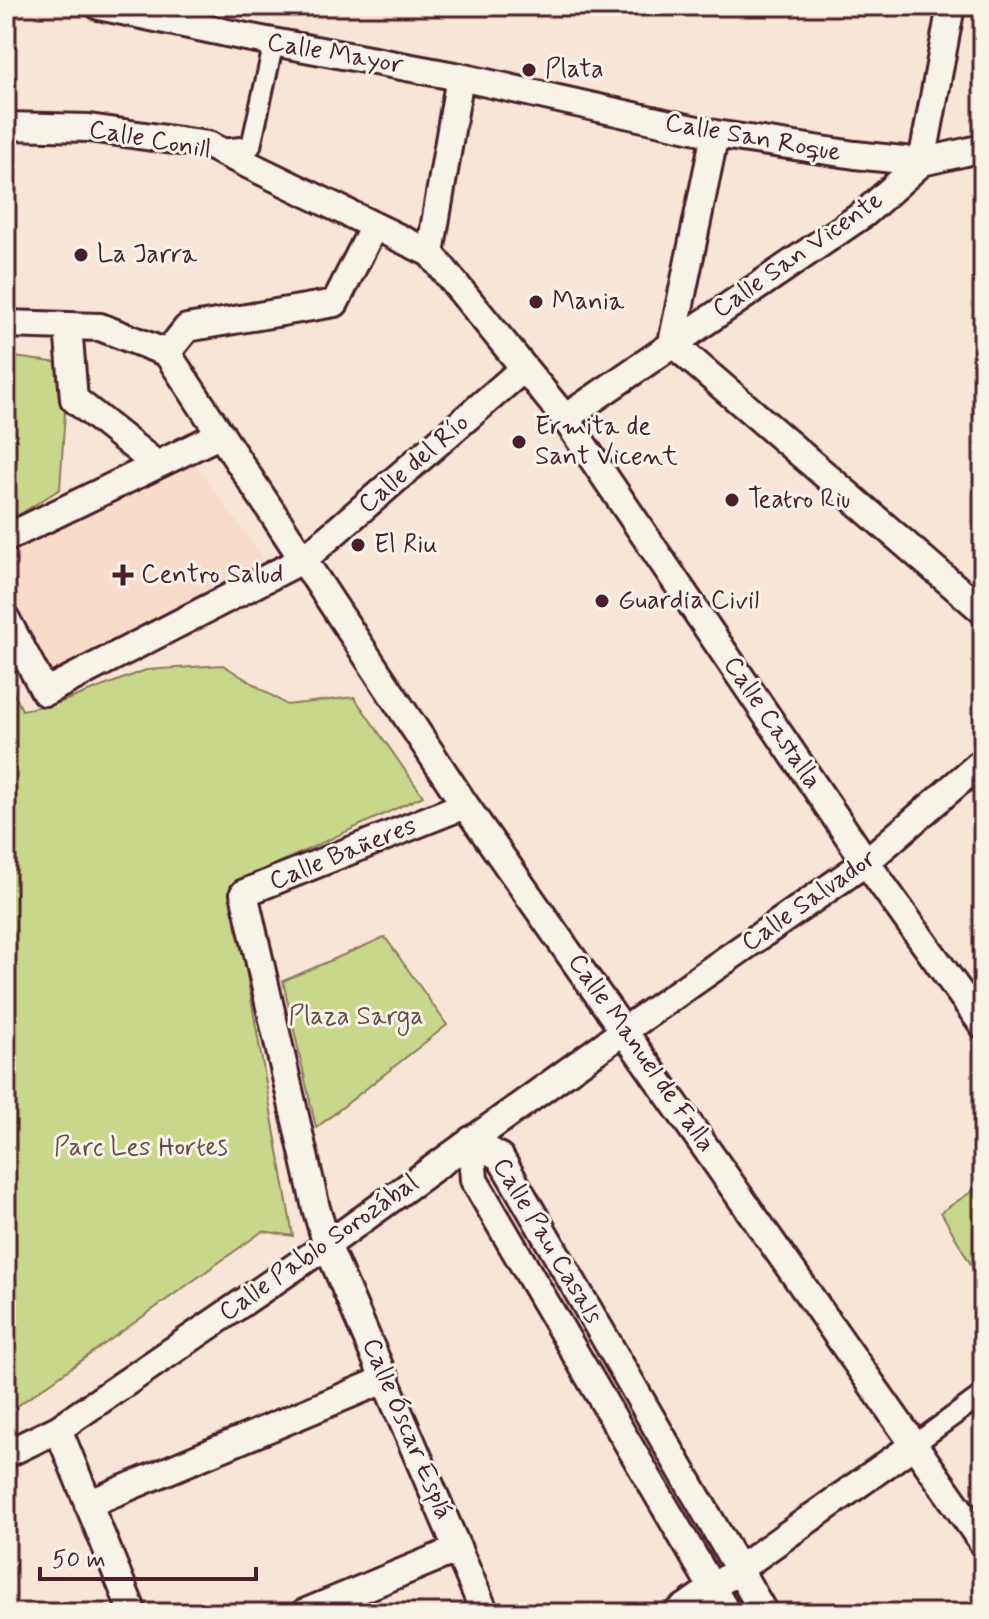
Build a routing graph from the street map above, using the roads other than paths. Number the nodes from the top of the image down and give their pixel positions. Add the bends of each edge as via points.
1 (99, 6) edge
2 (951, 6) edge
3 (274, 42) junction
4 (460, 77) junction
5 (525, 91) joint
6 (6, 126) edge
7 (715, 134) junction
8 (983, 148) edge
9 (217, 149) junction
10 (922, 162) junction
11 (374, 226) junction
12 (430, 253) junction
13 (6, 324) edge
14 (68, 326) junction
15 (672, 343) junction
16 (167, 353) junction
17 (523, 369) junction
18 (565, 418) junction
19 (221, 434) junction
20 (157, 465) junction
21 (6, 538) edge
22 (304, 559) junction
23 (983, 611) edge
24 (6, 619) edge
25 (983, 761) edge
26 (465, 805) junction
27 (866, 862) junction
28 (983, 1025) edge
29 (625, 1030) junction
30 (471, 1140) junction
31 (327, 1245) junction
32 (386, 1379) junction
33 (983, 1394) edge
34 (58, 1429) junction
35 (915, 1444) junction
36 (6, 1454) edge
37 (88, 1504) junction
38 (983, 1543) edge
39 (458, 1549) junction
40 (739, 1569) junction
41 (712, 1587) junction
42 (133, 1613) edge
43 (304, 1613) edge
44 (485, 1613) edge
45 (677, 1613) edge
46 (727, 1613) edge
47 (764, 1613) edge

1 - 3 street, Calle Mayor
2 - 10 street
3 - 4 street, Calle Mayor
3 - 9 street via 251,146
4 - 5 street, Calle Mayor
4 - 12 street
5 - 7 street, Calle San Roque
6 - 9 street, Calle Conill via 89,128
7 - 10 street, Calle San Roque
7 - 15 street
8 - 10 street, Calle San Roque
9 - 11 street, Calle Conill
10 - 15 street, Calle San Vicente via 865,213
11 - 12 street, Calle Conill
11 - 16 street via 335,303 187,328
12 - 17 street, Calle Castalla
13 - 14 street
14 - 16 street via 100,327
14 - 20 street via 74,399
15 - 18 street, Calle San Vicente
15 - 23 street
16 - 19 street, Calle Manuel de Falla
17 - 18 street, Calle Castalla
17 - 22 street, Calle del Río
18 - 27 street, Calle Castalla
19 - 20 street
19 - 22 street, Calle Manuel de Falla
20 - 21 street
22 - 24 street, Calle del Río via 45,692
22 - 26 street, Calle Manuel de Falla
25 - 27 street, Calle Salvador
26 - 29 street, Calle Manuel de Falla
26 - 31 street, Calle Bañeres via 244,893
27 - 28 street, Calle Castalla
27 - 29 street, Calle Salvador
29 - 30 street, Calle Pablo Sorozábal
29 - 35 street, Calle Manuel de Falla
30 - 31 street, Calle Pablo Sorozábal
30 - 40 street, Calle Pau Casals via 500,1157
30 - 41 street, Calle Pau Casals via 474,1180
31 - 32 street, Calle Óscar Esplá
31 - 34 street, Calle Pablo Sorozábal
32 - 37 street
32 - 39 street, Calle Óscar Esplá
33 - 35 street
34 - 36 street, Calle Pablo Sorozábal
34 - 37 street
35 - 38 street, Calle Manuel de Falla
35 - 40 street
37 - 42 street
39 - 43 street
39 - 44 street, Calle Óscar Esplá
40 - 41 street
40 - 47 street, Calle Pau Casals
41 - 45 street
41 - 46 street, Calle Pau Casals

